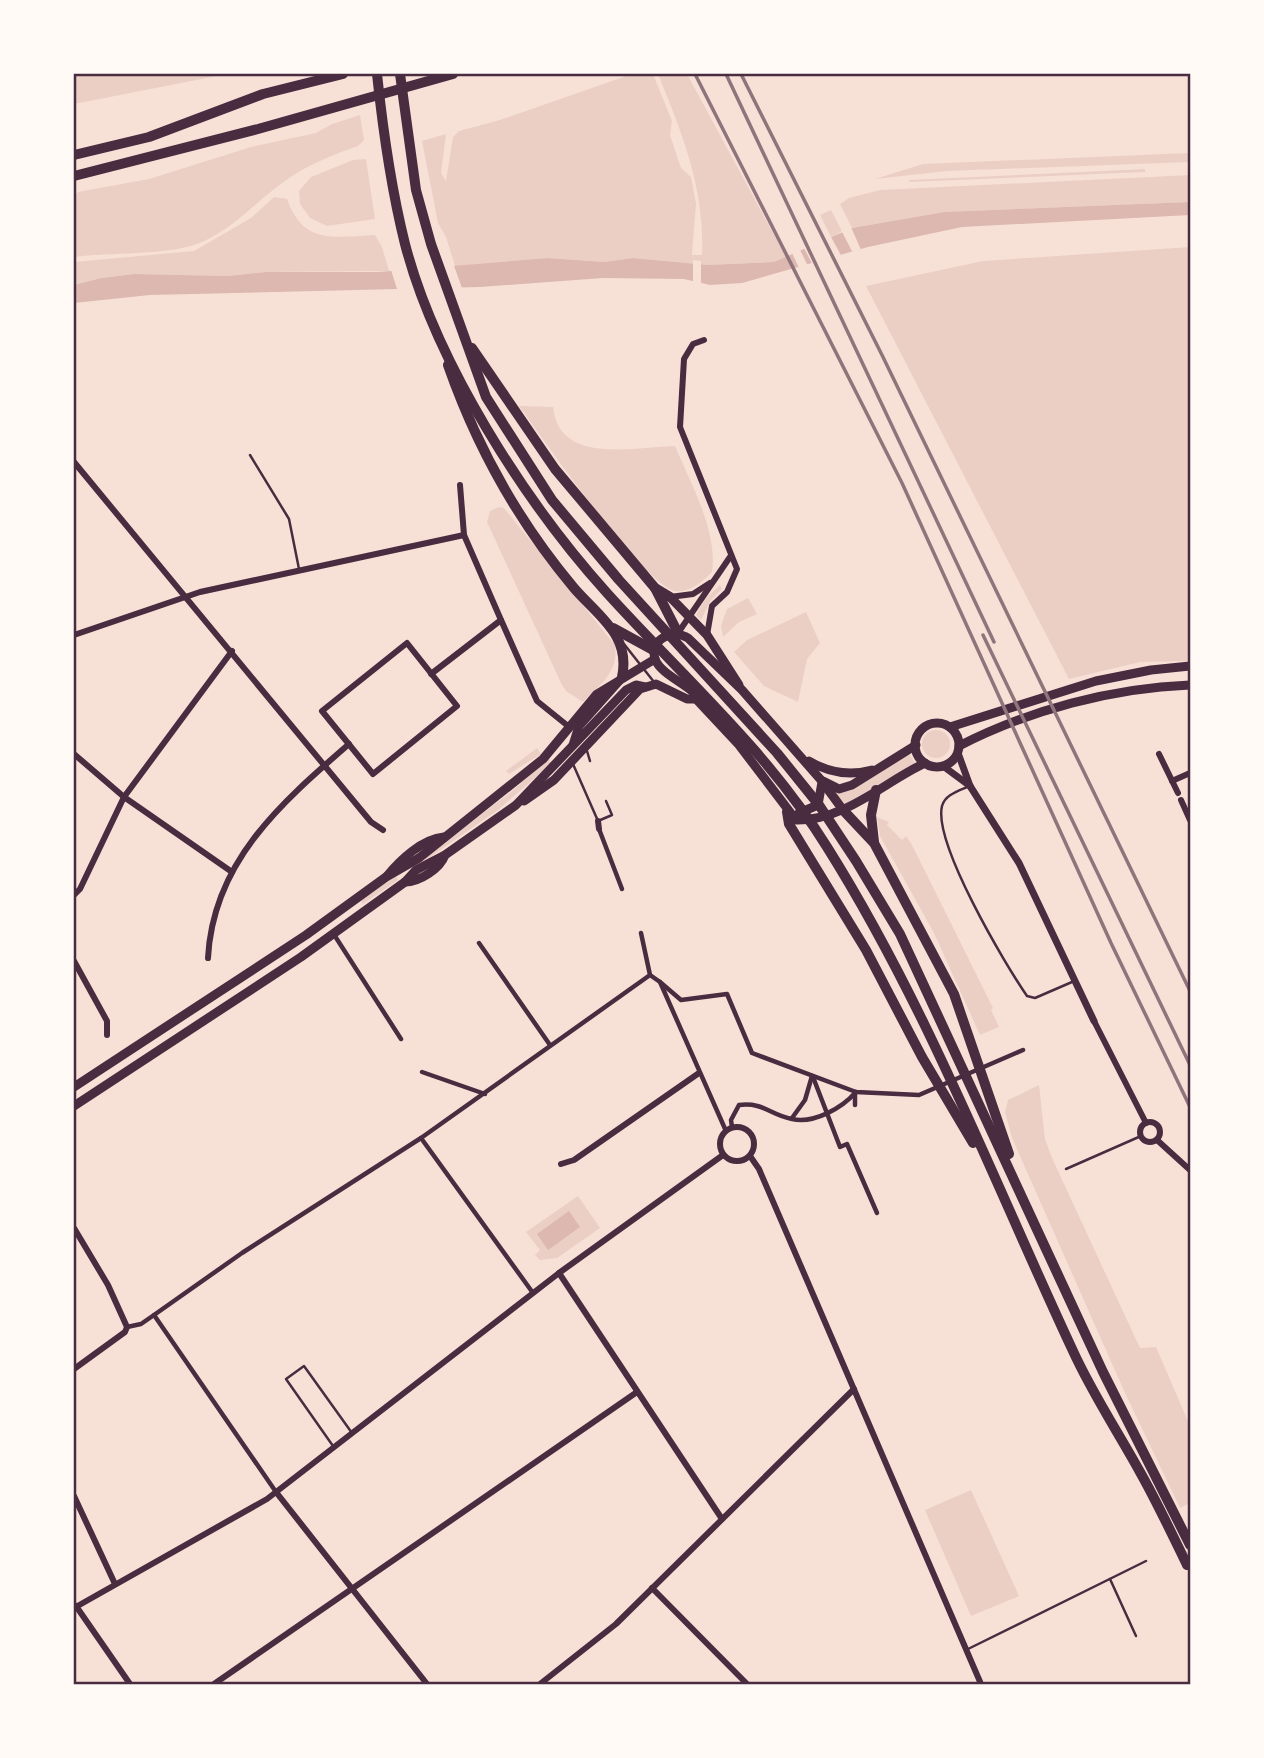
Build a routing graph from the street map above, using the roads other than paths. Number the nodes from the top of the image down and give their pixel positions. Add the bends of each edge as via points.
1 (343, 74) edge
2 (377, 74) edge
3 (400, 74) edge
4 (453, 74) edge
5 (74, 155) edge
6 (74, 176) edge
7 (437, 335) junction
8 (465, 340) junction
9 (704, 340) dead end
10 (250, 455) dead end
11 (74, 462) edge
12 (460, 485) dead end
13 (464, 535) junction
14 (730, 557) junction
15 (299, 569) junction
16 (714, 580) junction
17 (655, 588) junction
18 (186, 597) junction
19 (670, 597) junction
20 (692, 616) junction
21 (501, 620) junction
22 (611, 627) junction
23 (678, 633) junction
24 (74, 635) edge
25 (707, 635) junction
26 (621, 641) junction
27 (232, 651) junction
28 (655, 655) junction
29 (643, 665) junction
30 (1191, 666) edge
31 (431, 674) junction
32 (622, 677) junction
33 (656, 684) junction
34 (1191, 685) edge
35 (645, 687) junction
36 (742, 690) junction
37 (696, 699) junction
38 (568, 726) junction
39 (950, 727) junction
40 (584, 734) junction
41 (349, 744) junction
42 (916, 745) junction
43 (573, 746) junction
44 (586, 746) junction
45 (958, 750) junction
46 (74, 754) edge
47 (1159, 754) dead end
48 (801, 757) junction
49 (572, 760) junction
50 (590, 761) dead end
51 (925, 763) junction
52 (326, 764) junction
53 (943, 766) junction
54 (880, 767) junction
55 (1191, 773) edge
56 (821, 780) junction
57 (1172, 781) junction
58 (970, 786) junction
59 (876, 790) junction
60 (124, 797) junction
61 (607, 801) dead end
62 (516, 805) junction
63 (840, 811) junction
64 (792, 815) junction
65 (1191, 820) edge
66 (598, 821) junction
67 (383, 830) dead end
68 (599, 830) joint
69 (874, 843) junction
70 (232, 872) junction
71 (622, 889) dead end
72 (74, 895) edge
73 (333, 932) junction
74 (641, 933) dead end
75 (479, 943) dead end
76 (208, 958) dead end
77 (74, 961) edge
78 (650, 975) junction
79 (1074, 981) junction
80 (660, 982) junction
81 (1094, 1021) joint
82 (107, 1035) dead end
83 (401, 1039) dead end
84 (550, 1045) junction
85 (1023, 1050) dead end
86 (422, 1072) dead end
87 (699, 1073) junction
88 (812, 1076) junction
89 (74, 1087) edge
90 (856, 1092) junction
91 (485, 1094) junction
92 (855, 1105) dead end
93 (74, 1106) edge
94 (825, 1113) junction
95 (791, 1119) junction
96 (1146, 1123) junction
97 (729, 1129) junction
98 (1140, 1136) junction
99 (421, 1138) junction
100 (1157, 1140) junction
101 (723, 1155) junction
102 (750, 1156) junction
103 (561, 1164) dead end
104 (1066, 1169) dead end
105 (990, 1170) junction
106 (1191, 1170) edge
107 (1025, 1201) junction
108 (877, 1213) dead end
109 (74, 1228) edge
110 (559, 1273) junction
111 (533, 1293) junction
112 (154, 1315) junction
113 (127, 1327) junction
114 (74, 1369) edge
115 (854, 1389) junction
116 (637, 1392) junction
117 (352, 1433) junction
118 (333, 1447) junction
119 (276, 1492) junction
120 (74, 1496) edge
121 (722, 1519) junction
122 (1191, 1545) edge
123 (1146, 1561) dead end
124 (1187, 1564) dead end
125 (1110, 1579) junction
126 (115, 1584) junction
127 (354, 1588) junction
128 (652, 1588) junction
129 (75, 1607) edge
130 (1136, 1636) dead end
131 (966, 1650) junction
132 (130, 1685) edge
133 (214, 1685) edge
134 (428, 1685) edge
135 (540, 1685) edge
136 (747, 1685) edge
137 (981, 1685) edge

1 - 5 highway via 263,94 149,137
2 - 7 highway via 383,132 406,246
3 - 8 highway via 416,190
4 - 6 highway
7 - 22 highway via 464,410 508,500 553,562
7 - 105 highway via 488,429 539,506 604,590 767,763 825,844 884,943
8 - 17 highway via 562,479
8 - 107 highway via 486,397 552,500 777,753 839,833 900,934
9 - 14 street via 693,344 684,359 680,427
10 - 15 lane via 289,519
11 - 18 street
12 - 13 street
13 - 15 street
13 - 21 street
14 - 16 street
14 - 25 street via 737,569 712,606
15 - 18 street
16 - 19 street via 693,594
16 - 20 street
17 - 19 highway
17 - 23 highway
18 - 24 street
18 - 27 street
19 - 20 main road
20 - 23 street
20 - 25 main road
21 - 31 street
21 - 38 street via 537,701
22 - 26 highway
22 - 28 highway
23 - 28 main road via 659,641
23 - 36 main road
25 - 36 main road
26 - 29 lane
26 - 32 highway
27 - 52 street
27 - 60 street
28 - 29 main road
28 - 37 main road
29 - 32 main road
29 - 33 lane
30 - 39 main road via 1096,681
31 - 41 street via 457,706 373,774
31 - 41 street via 407,643 322,711
32 - 38 main road via 597,694
32 - 43 main road via 579,726
33 - 35 main road
33 - 37 main road
34 - 45 main road via 1107,695 991,729
35 - 40 main road via 626,690
35 - 44 main road
36 - 48 main road
37 - 64 main road via 739,745
38 - 89 main road via 543,760 444,836 406,856 386,877 285,948
39 - 42 main road via 928,726
39 - 45 main road
40 - 43 main road
40 - 44 lane
41 - 52 street
42 - 51 main road
42 - 54 main road
43 - 49 main road
43 - 62 main road
44 - 49 main road
44 - 50 lane
45 - 53 main road
45 - 58 street
46 - 60 street
47 - 57 street
48 - 54 main road via 831,772 851,774
48 - 56 main road
49 - 62 main road via 544,787
49 - 66 lane
51 - 53 main road
51 - 59 main road
52 - 67 street via 371,822
52 - 70 street via 287,797 254,836
53 - 58 street
54 - 56 main road via 839,789
55 - 57 street
56 - 63 main road
56 - 64 main road via 816,808
57 - 65 street
58 - 79 street via 1013,853
58 - 79 lane via 948,797 942,806 954,859 984,923 1027,996 1035,998
59 - 63 main road
59 - 69 highway via 871,815
60 - 70 street
60 - 72 street
61 - 66 lane via 612,815
62 - 73 main road via 418,880 405,882
63 - 64 main road via 814,820
63 - 69 highway
64 - 105 highway via 789,824
66 - 68 street
68 - 71 street
69 - 107 highway via 967,1025
70 - 76 street via 216,906
73 - 83 street
73 - 93 main road
74 - 78 street
75 - 84 street
77 - 82 street via 107,1021
78 - 80 street
78 - 84 street
79 - 81 street
80 - 87 street
80 - 88 street via 681,1000 727,994 752,1053
81 - 96 street
84 - 91 street
85 - 90 street via 919,1095
86 - 91 street
87 - 97 street
87 - 103 street via 574,1160
88 - 90 street
88 - 94 street
88 - 95 street via 805,1100
90 - 92 street
90 - 94 street
91 - 99 street
94 - 95 street
94 - 108 street via 840,1147 847,1144
95 - 97 street via 755,1103 739,1105
96 - 98 street
96 - 100 street via 1158,1127
97 - 101 street via 719,1144
97 - 102 street via 743,1127 752,1135
98 - 100 street via 1146,1142
98 - 104 lane
99 - 111 street
99 - 112 street
100 - 106 street
101 - 102 street via 733,1161
101 - 110 street
102 - 115 street
105 - 124 highway via 1081,1368
107 - 122 highway via 1103,1372
109 - 113 street
110 - 111 street
110 - 116 street
111 - 117 street
112 - 113 street
112 - 119 street
113 - 114 street
115 - 121 street
115 - 131 street
116 - 121 street
116 - 127 street
117 - 118 street
117 - 118 lane via 304,1366 286,1379
118 - 119 street
119 - 126 street
119 - 127 street
120 - 126 street
121 - 128 street
123 - 125 lane
125 - 130 lane
125 - 131 lane
126 - 129 street
127 - 133 street
127 - 134 street
128 - 135 street via 616,1624
128 - 136 street
129 - 132 street
131 - 137 street

